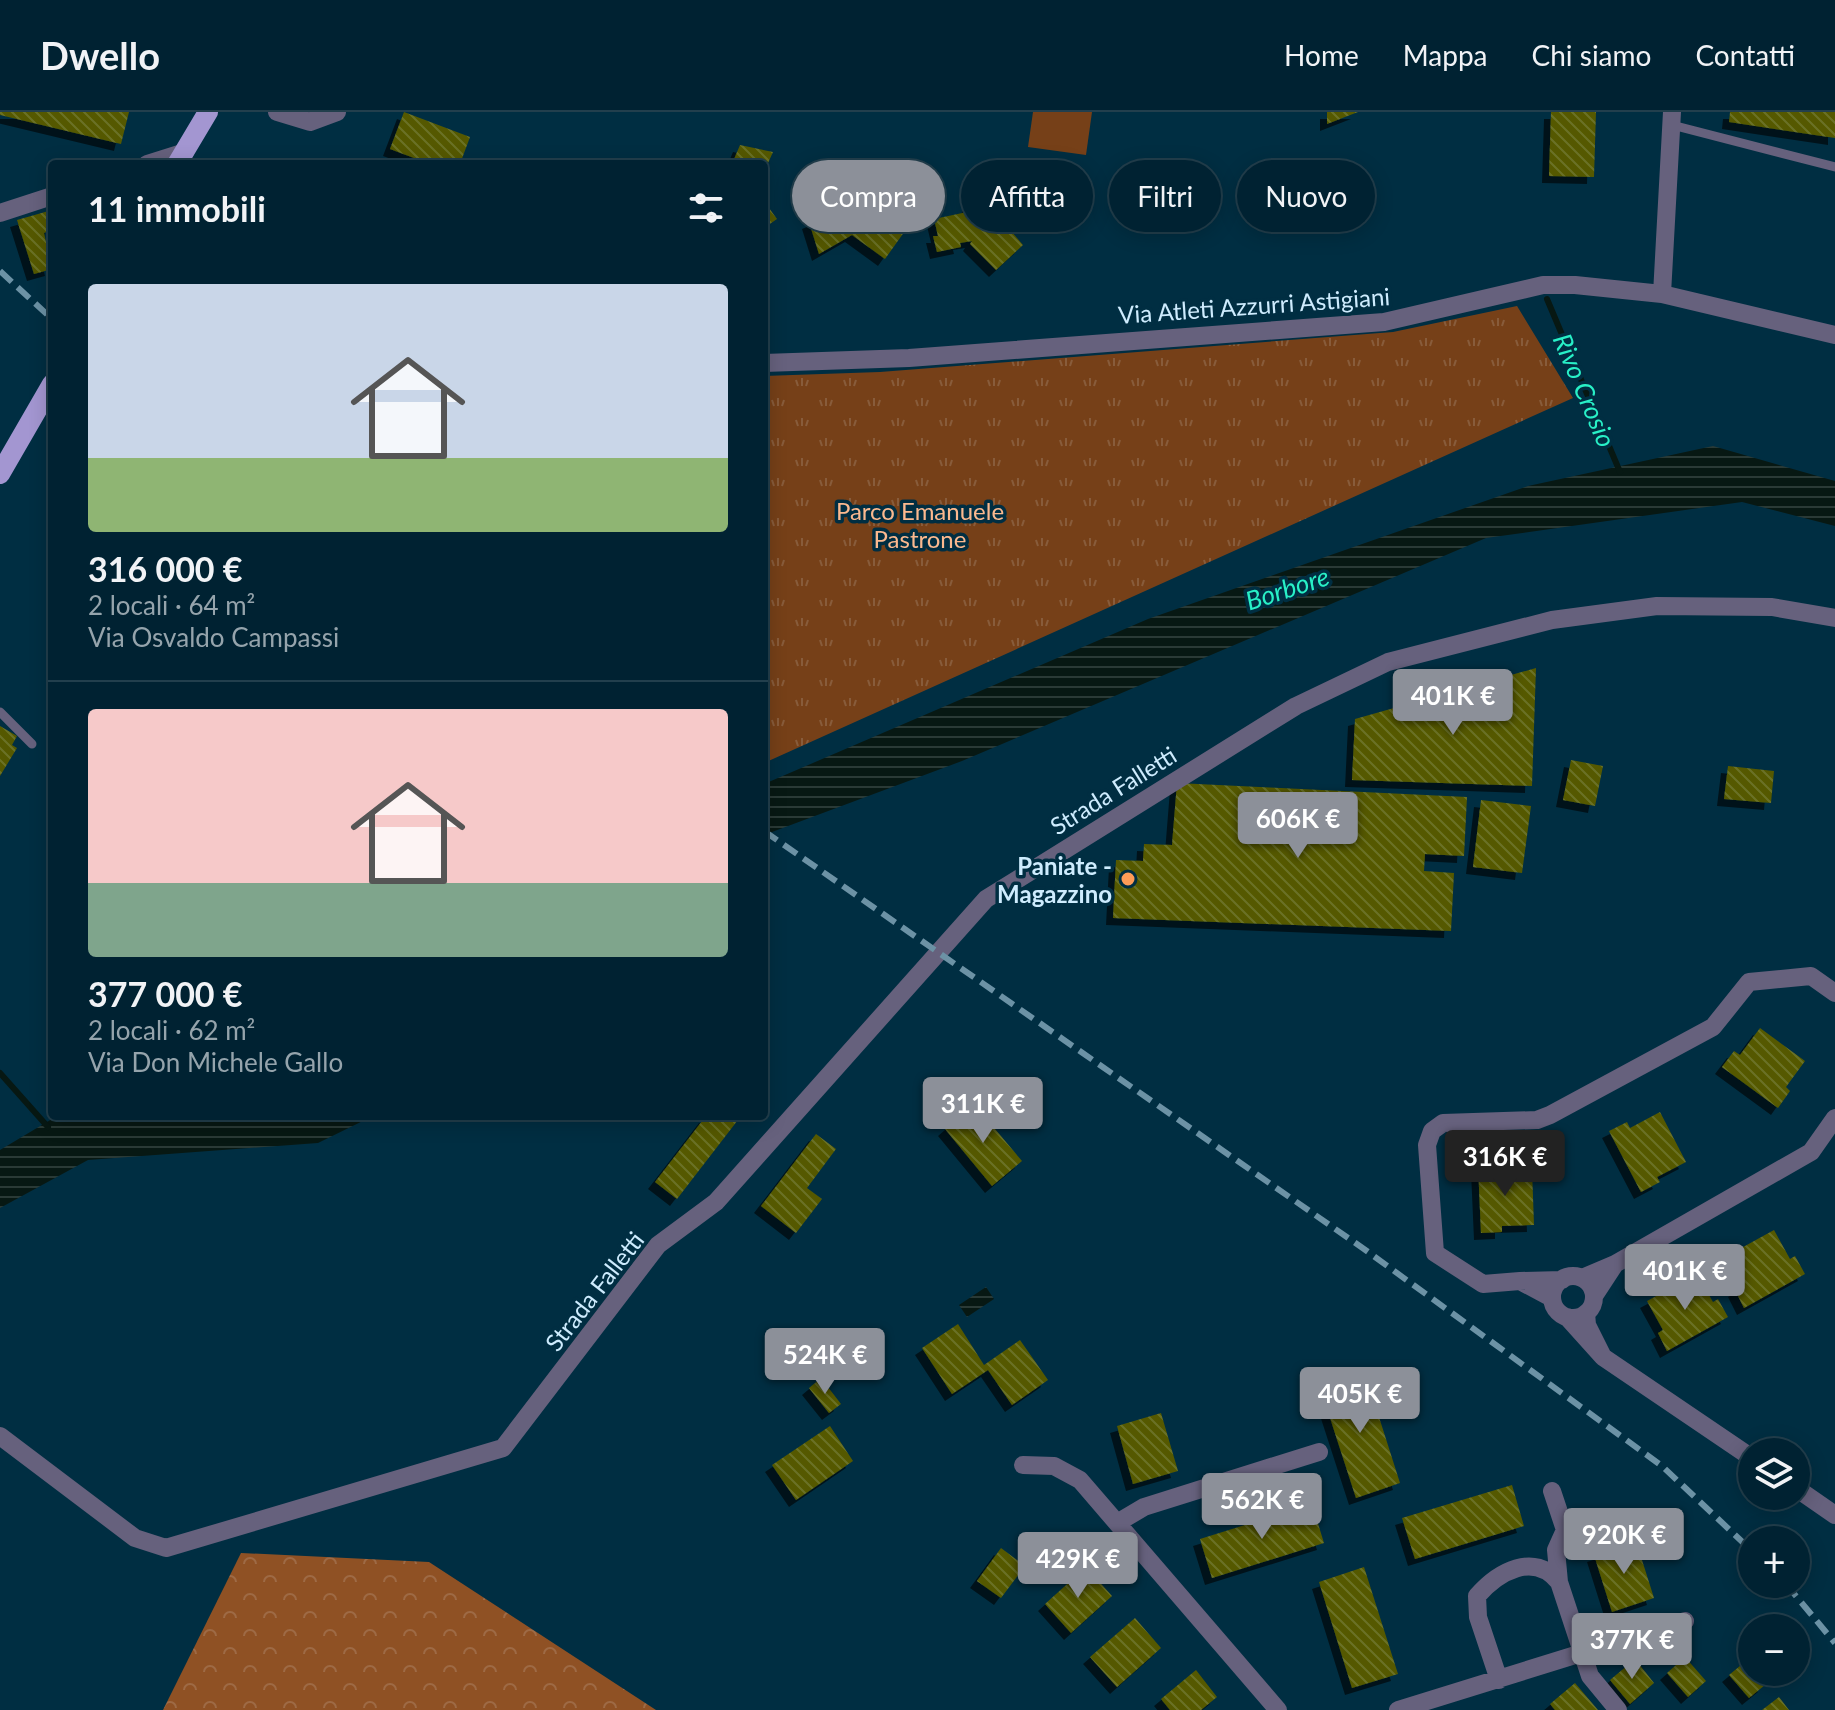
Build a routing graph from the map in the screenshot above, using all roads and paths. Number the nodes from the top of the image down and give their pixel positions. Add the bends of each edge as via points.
1 (208, 112) edge
2 (277, 112) edge
3 (337, 112) edge
4 (1672, 119) edge
5 (181, 158) edge
6 (1835, 167) edge
7 (48, 197) edge
8 (0, 213) edge
9 (1662, 294) junction
10 (1835, 335) edge
11 (768, 363) edge
12 (48, 391) edge
13 (0, 474) edge
14 (1835, 618) edge
15 (0, 712) edge
16 (32, 744) dead end
17 (1835, 993) edge
18 (1835, 1118) edge
19 (1615, 1264) junction
20 (1582, 1278) junction
21 (1562, 1280) junction
22 (1520, 1281) junction
23 (1552, 1298) junction
24 (1582, 1309) junction
25 (0, 1436) edge
26 (1738, 1449) edge
27 (1319, 1452) dead end
28 (1023, 1465) dead end
29 (1552, 1491) dead end
30 (1810, 1498) edge
31 (1835, 1515) edge
32 (1117, 1523) junction
33 (1559, 1582) junction
34 (1685, 1621) dead end
35 (1582, 1655) junction
36 (1499, 1680) junction
37 (1278, 1710) edge
38 (1398, 1710) edge
39 (1618, 1710) edge

1 - 5 main road
2 - 3 street via 310,122
4 - 6 lane
4 - 9 street
7 - 8 street
9 - 10 street, Via Atleti Azzurri Astigiani
9 - 11 street, Via Atleti Azzurri Astigiani via 1543,285 1384,322 909,358
12 - 13 main road
14 - 25 street, Strada Falletti via 1772,607 1657,606 1552,620 1388,662 1296,706 1117,814 986,899 716,1202 658,1245 503,1448 166,1548 135,1538
15 - 16 lane
17 - 22 street via 1811,976 1749,982 1713,1027 1550,1115 1537,1120 1443,1123 1432,1131 1427,1145 1435,1253 1483,1284
18 - 19 street via 1811,1152
19 - 20 street
19 - 24 street
20 - 21 street
20 - 24 street
21 - 22 street
21 - 23 street
22 - 23 street
23 - 24 street via 1556,1310
24 - 26 street via 1603,1357
27 - 32 street via 1144,1507
28 - 32 street via 1054,1466 1080,1480
29 - 33 street via 1565,1530 1556,1550
30 - 31 street
32 - 37 street
33 - 35 street
33 - 36 street via 1539,1567 1514,1567 1492,1579 1477,1596 1478,1617
34 - 35 street
35 - 36 street
35 - 39 street via 1590,1676
36 - 38 street

